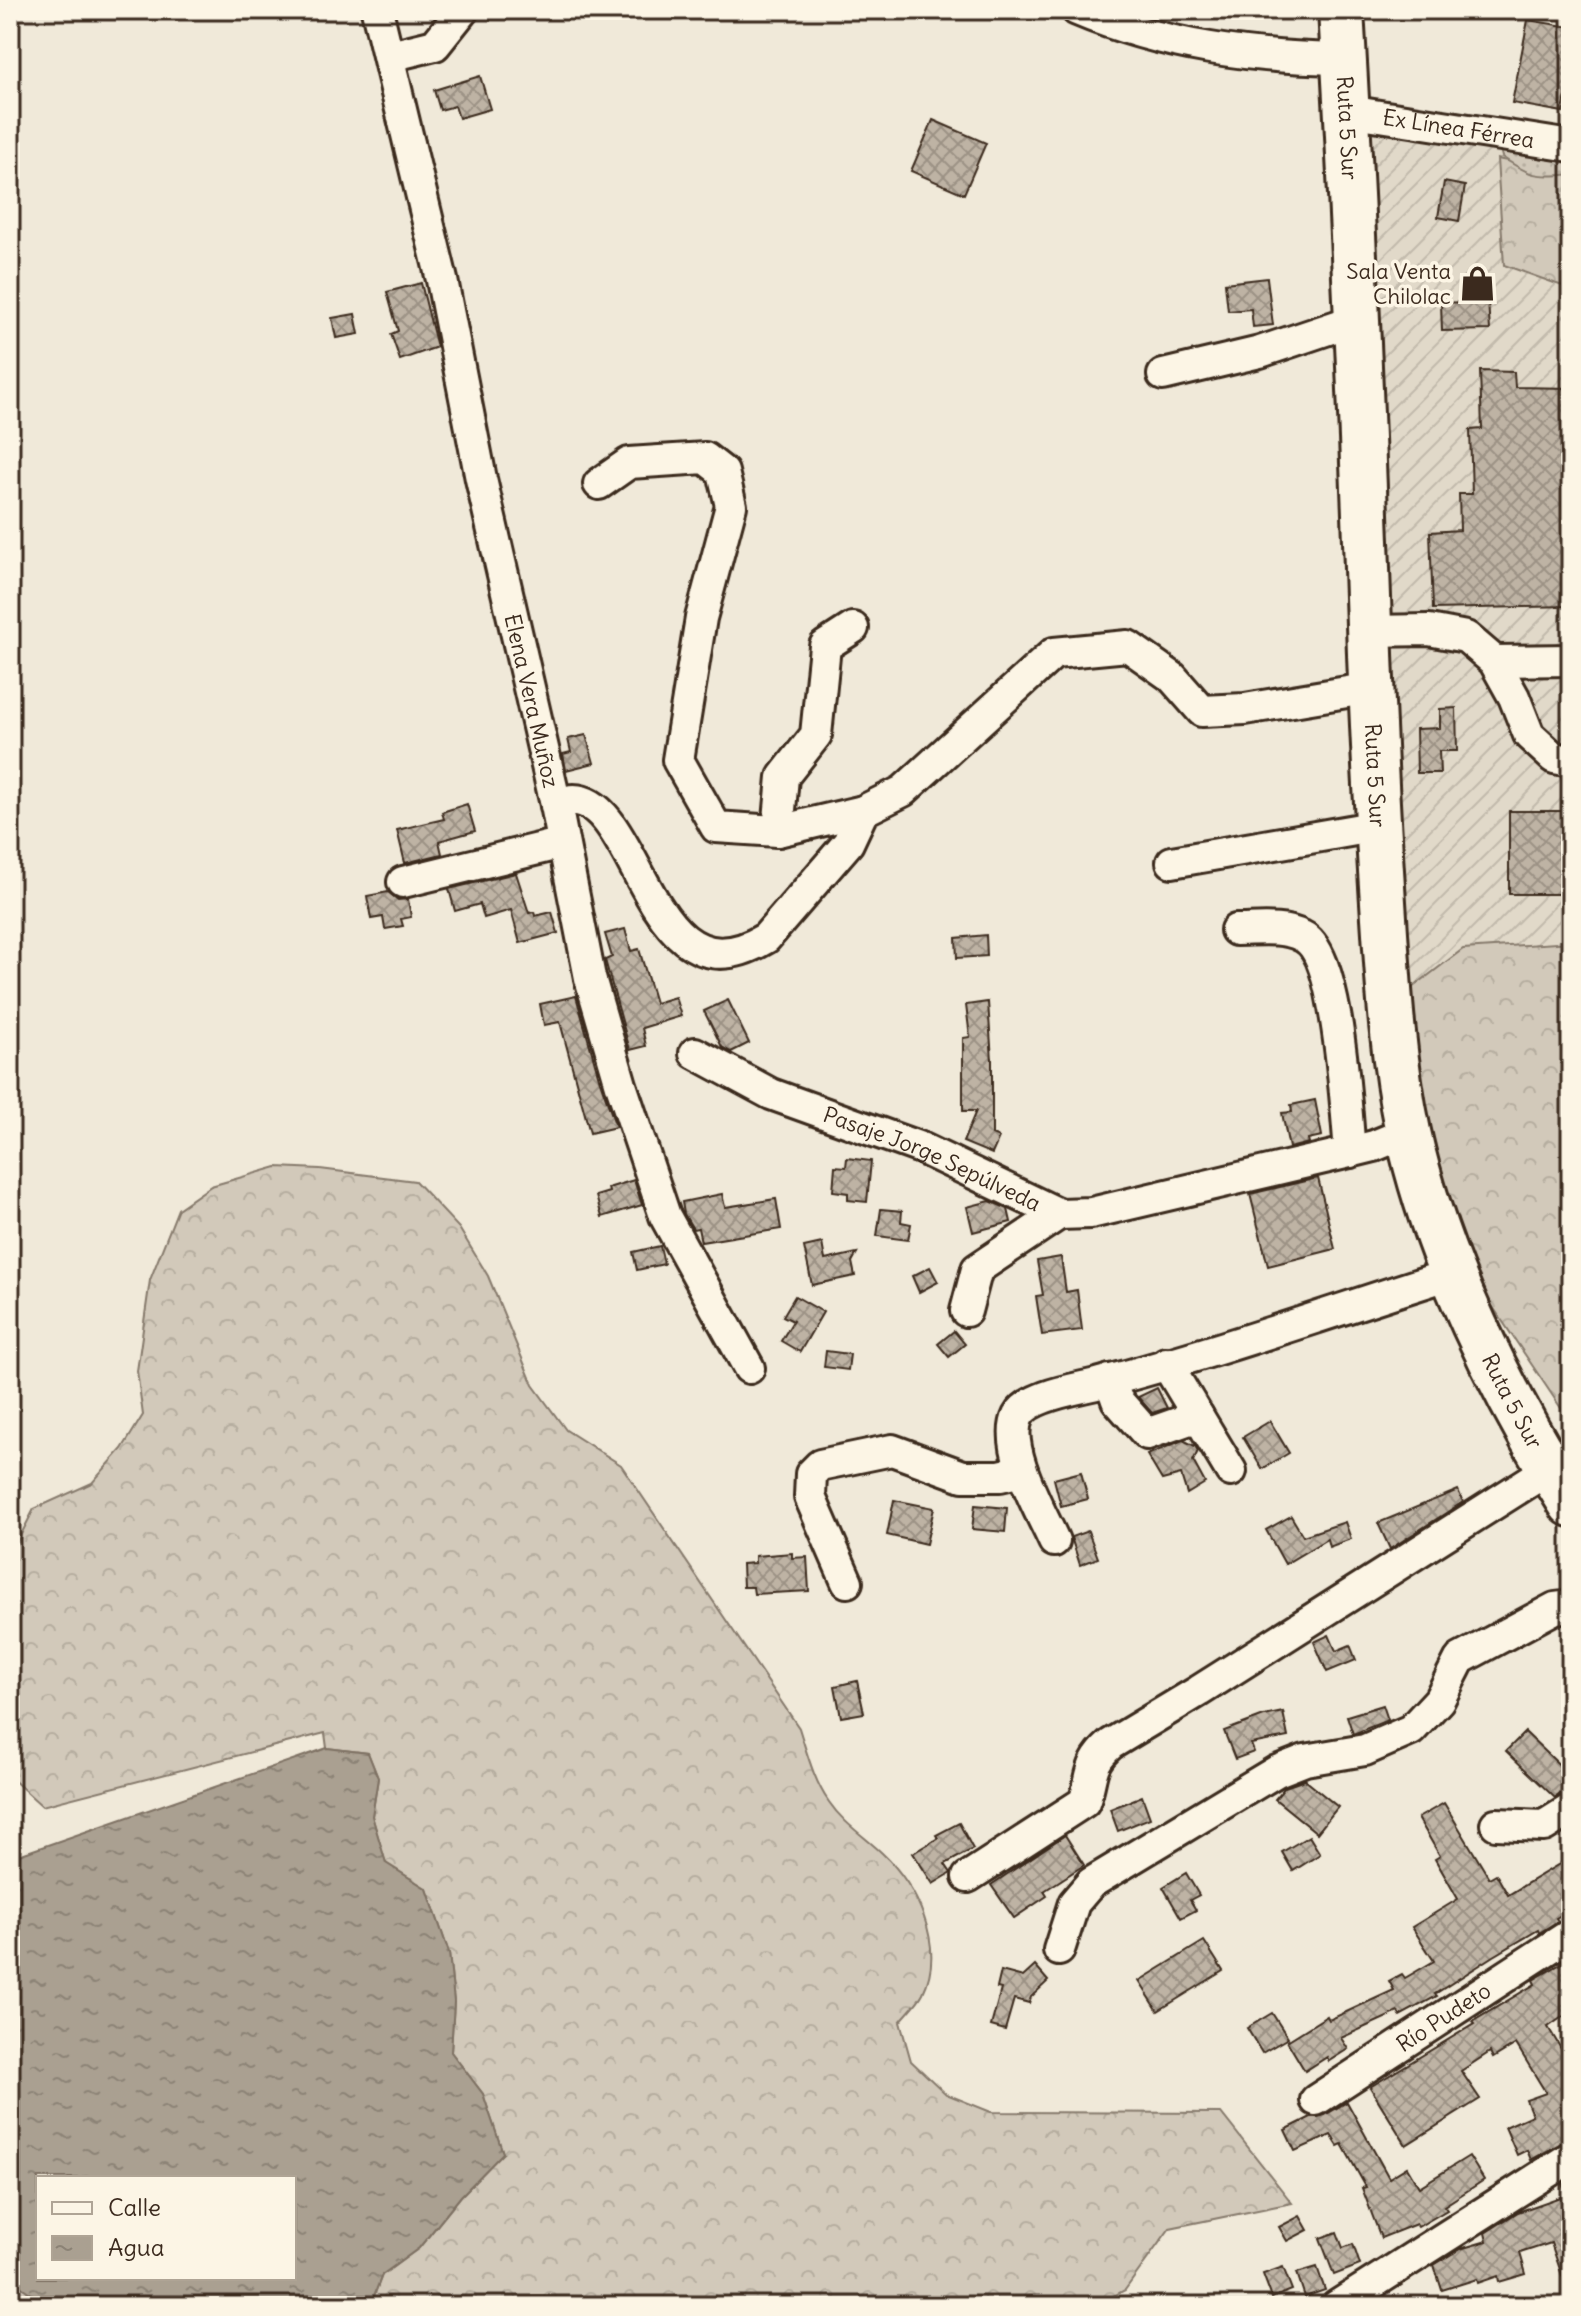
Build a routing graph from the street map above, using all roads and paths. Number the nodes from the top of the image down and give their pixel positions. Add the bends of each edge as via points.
1 (377, 10) edge
2 (463, 10) edge
3 (1077, 10) edge
4 (1341, 10) edge
5 (390, 56) junction
6 (1344, 59) junction
7 (1348, 111) junction
8 (1571, 146) edge
9 (1358, 319) junction
10 (1163, 375) dead end
11 (599, 484) dead end
12 (853, 628) dead end
13 (1369, 631) junction
14 (1571, 660) edge
15 (1494, 661) junction
16 (1371, 688) junction
17 (1571, 761) edge
18 (556, 805) junction
19 (863, 811) junction
20 (1378, 826) junction
21 (778, 831) junction
22 (563, 843) junction
23 (1172, 862) dead end
24 (403, 882) dead end
25 (1236, 930) dead end
26 (695, 1053) dead end
27 (1408, 1132) junction
28 (1350, 1152) junction
29 (1059, 1214) junction
30 (1454, 1273) junction
31 (966, 1311) dead end
32 (1166, 1363) junction
33 (749, 1368) dead end
34 (1110, 1380) junction
35 (1198, 1416) junction
36 (1022, 1471) junction
37 (1231, 1471) dead end
38 (1560, 1487) edge
39 (1054, 1541) dead end
40 (847, 1582) dead end
41 (1571, 1606) edge
42 (1571, 1809) edge
43 (1496, 1824) dead end
44 (968, 1877) dead end
45 (1571, 1934) edge
46 (1059, 1950) dead end
47 (1316, 2100) dead end
48 (1571, 2157) edge
49 (1337, 2306) edge

1 - 5 street, Elena Vera Muñoz
2 - 5 street via 435,45
3 - 6 street via 1207,48
4 - 6 highway, Ruta 5 Sur
5 - 18 street, Elena Vera Muñoz
6 - 7 highway, Ruta 5 Sur
7 - 8 street, Ex Línea Férrea
7 - 9 highway, Ruta 5 Sur
9 - 10 street via 1260,352
9 - 13 highway, Ruta 5 Sur
11 - 21 street via 629,463 705,458 723,472 731,506 701,618 678,760 716,827
12 - 21 street via 825,646 816,735 783,777
13 - 15 street via 1429,630 1466,637
13 - 16 highway, Ruta 5 Sur
14 - 15 street
15 - 17 street via 1529,735 1554,758
16 - 19 street via 1202,711 1172,677 1128,646 1054,653 903,791
16 - 20 highway, Ruta 5 Sur
18 - 19 street via 574,800 595,808 615,830 652,901 694,946 712,952 735,951 766,938 848,843
18 - 22 street, Elena Vera Muñoz
19 - 21 street
20 - 23 street
20 - 27 highway, Ruta 5 Sur via 1390,1018
22 - 24 street
22 - 33 street, Elena Vera Muñoz via 590,978 665,1216
25 - 28 street via 1303,936 1324,963
26 - 29 street, Pasaje Jorge Sepúlveda via 771,1094 921,1148
27 - 28 street, Pasaje Jorge Sepúlveda
27 - 30 highway, Ruta 5 Sur
28 - 29 street, Pasaje Jorge Sepúlveda via 1091,1213
29 - 31 street via 977,1269
30 - 32 street
30 - 38 highway, Ruta 5 Sur via 1498,1373
32 - 34 street
32 - 35 street
34 - 35 street via 1117,1400 1147,1434
34 - 36 street via 1024,1407 1014,1431
35 - 37 street
36 - 39 street
36 - 40 street via 963,1476 892,1450 820,1465 811,1474 810,1497
38 - 44 street via 1111,1744 1091,1767 1084,1802
41 - 46 street via 1555,1608 1460,1659 1439,1700 1411,1730 1365,1750 1305,1760 1277,1771 1091,1883 1074,1903
42 - 43 street via 1544,1826
45 - 47 street, Río Pudeto
48 - 49 street

